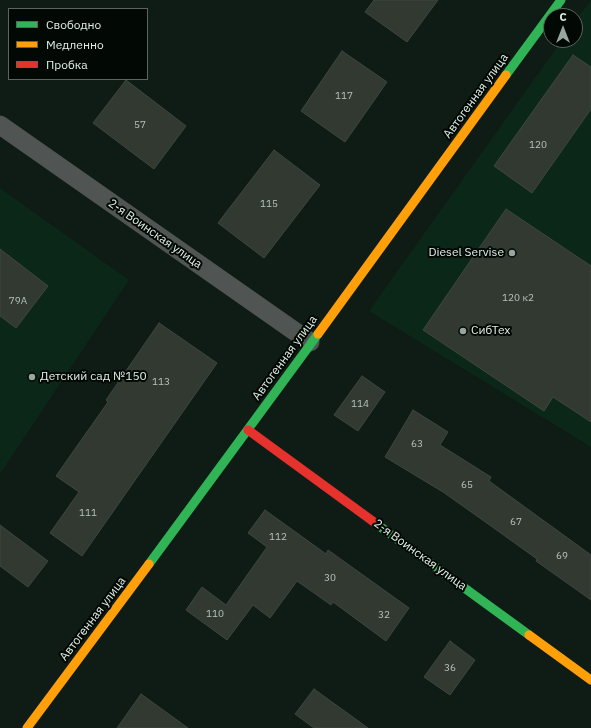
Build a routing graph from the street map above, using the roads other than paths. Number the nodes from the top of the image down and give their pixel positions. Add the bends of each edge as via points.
1 (561, 0) edge
2 (0, 126) edge
3 (310, 342) junction
4 (248, 430) junction
5 (591, 680) edge
6 (27, 728) edge

1 - 3 street, Автогенная улица
2 - 3 street, 2-я Воинская улица
3 - 4 street, Автогенная улица
4 - 5 street, 2-я Воинская улица
4 - 6 street, Автогенная улица

